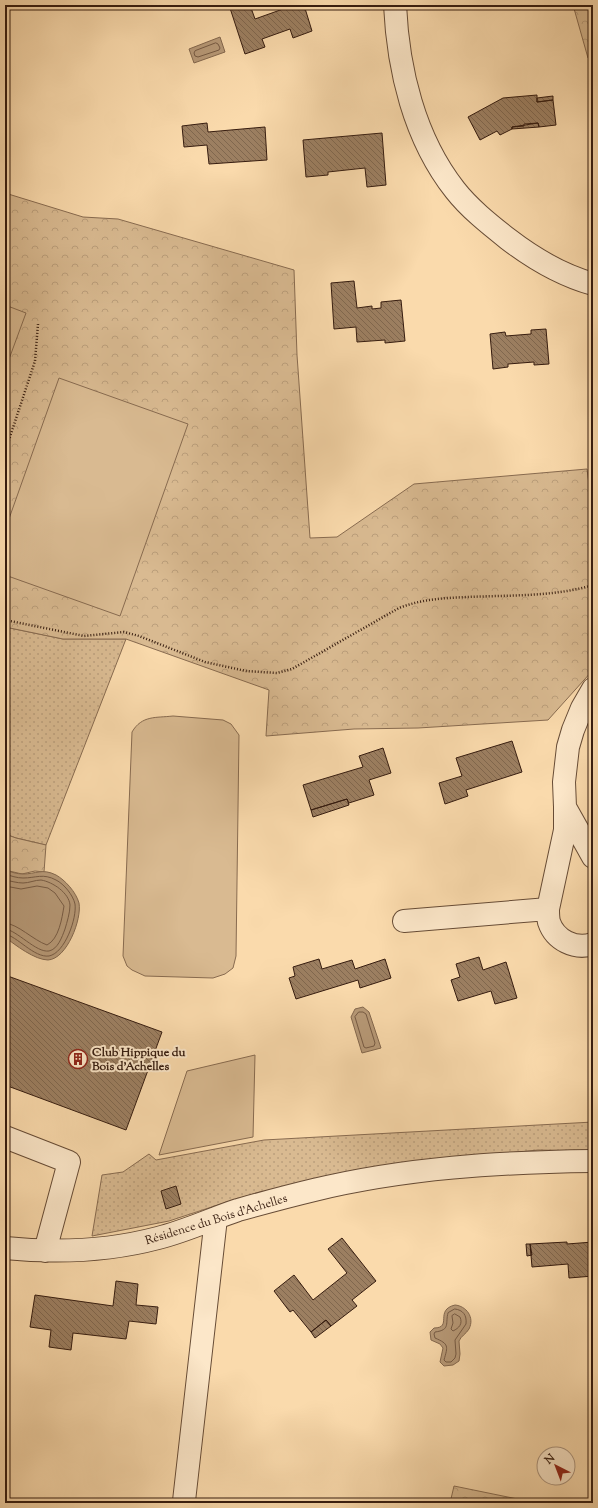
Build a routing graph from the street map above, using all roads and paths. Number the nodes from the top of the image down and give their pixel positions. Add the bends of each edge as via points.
1 (395, 5) edge
2 (593, 284) edge
3 (38, 324) dead end
4 (5, 452) edge
5 (593, 584) edge
6 (5, 620) edge
7 (593, 689) edge
8 (565, 807) junction
9 (593, 856) edge
10 (548, 909) junction
11 (404, 921) dead end
12 (593, 944) edge
13 (5, 1137) edge
14 (593, 1161) edge
15 (216, 1218) junction
16 (5, 1248) edge
17 (45, 1251) junction
18 (184, 1502) dead end

1 - 2 street via 399,48 408,93 424,138 448,180 467,203 527,253 562,273
3 - 4 path via 35,361
5 - 6 path via 550,593 447,598 413,603 399,608 292,669 277,672 246,670 205,662 124,632 84,636
7 - 8 street via 579,715 568,747 564,782
8 - 9 street
8 - 10 street via 565,830
10 - 11 street
10 - 12 street via 549,921 561,938 577,946
13 - 17 street via 69,1162
14 - 15 street, Résidence du Bois d'Achelles via 525,1162 412,1172 315,1190
15 - 17 street, Résidence du Bois d'Achelles via 176,1233 137,1243
15 - 18 street
16 - 17 street, Résidence du Bois d'Achelles

